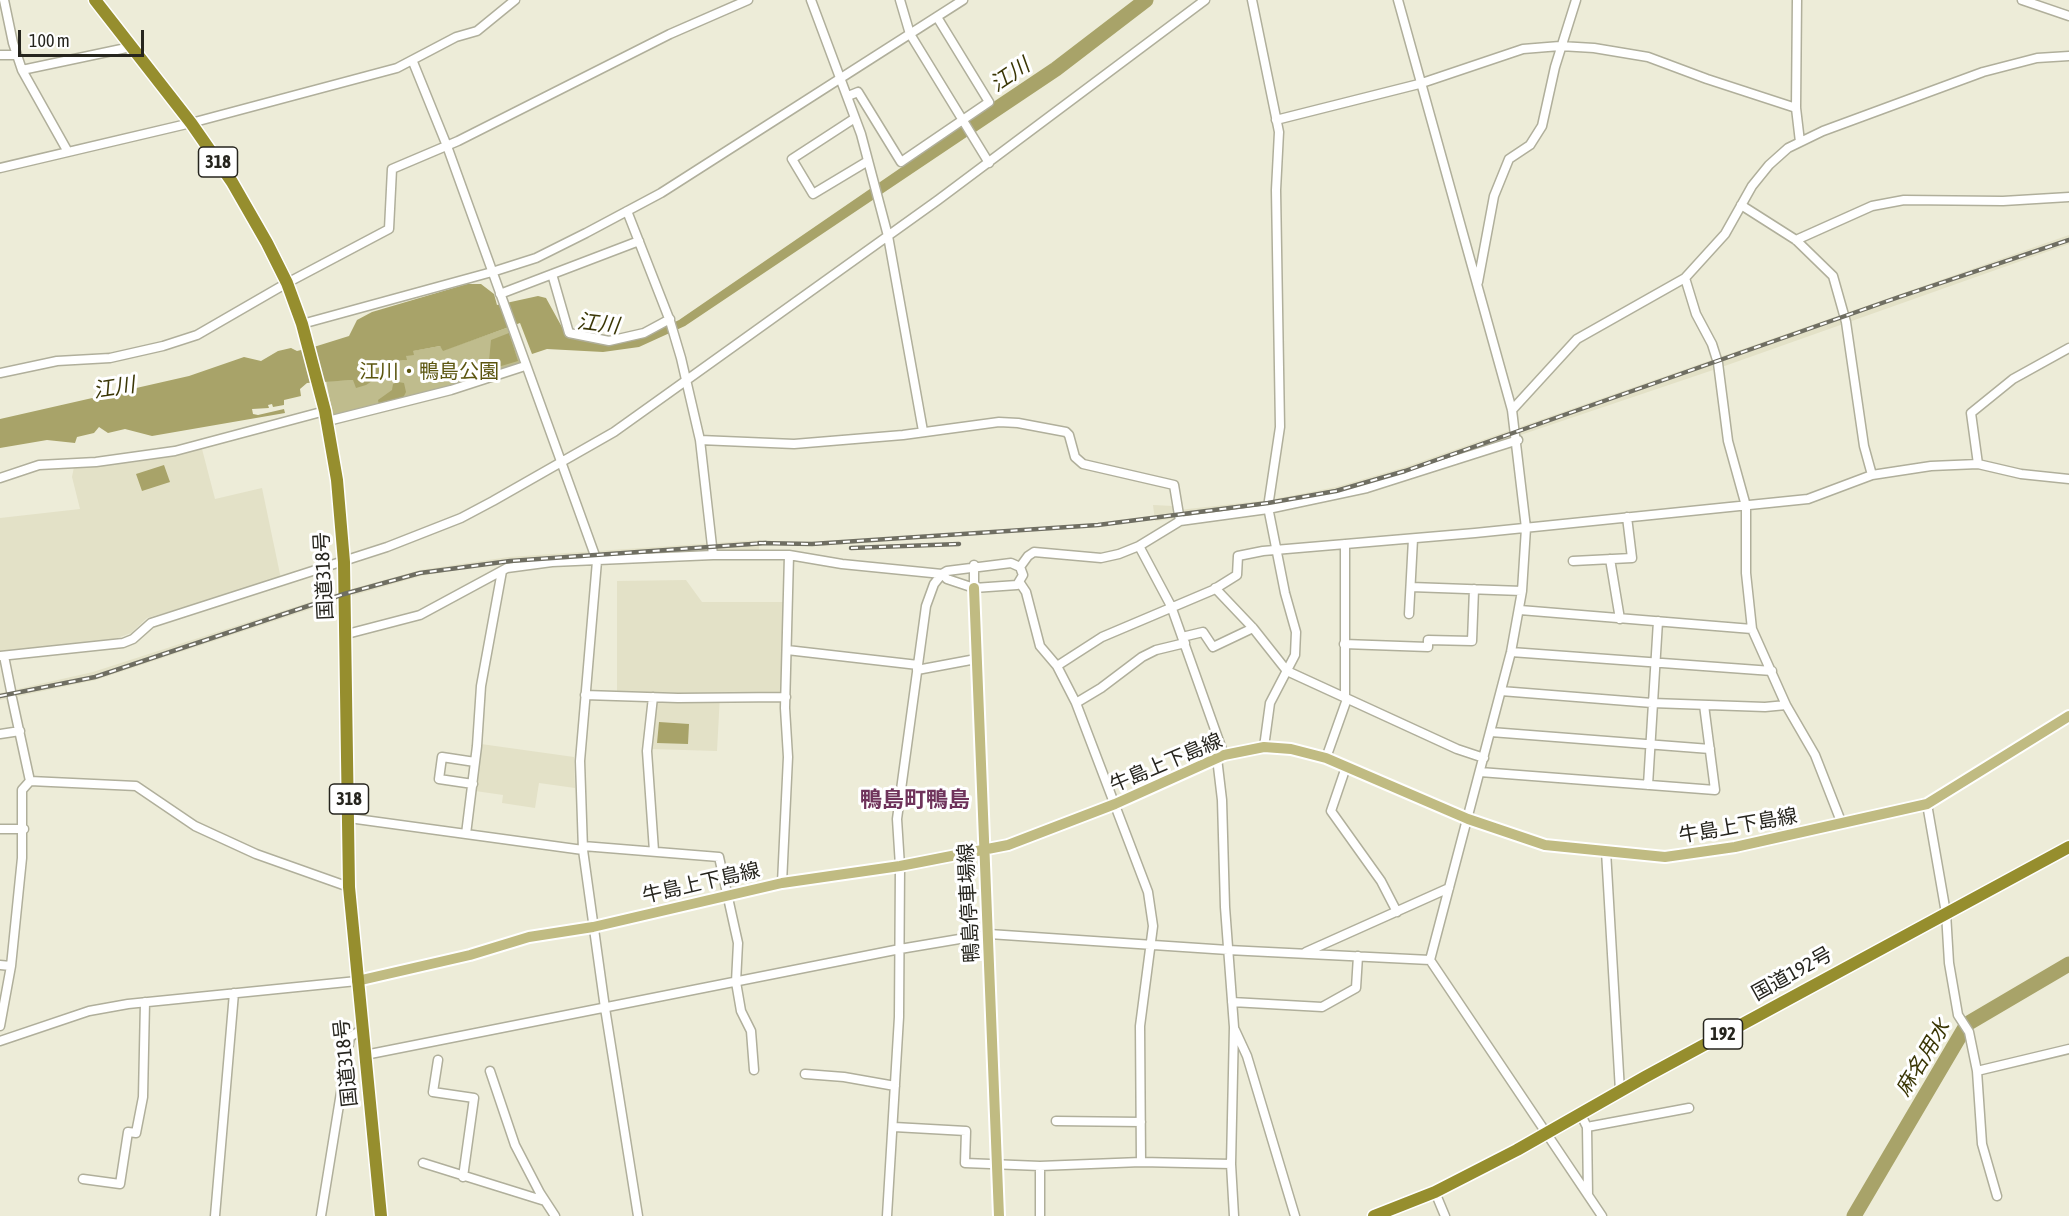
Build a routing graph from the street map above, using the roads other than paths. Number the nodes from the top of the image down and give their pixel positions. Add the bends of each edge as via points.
1 (4, 0) edge
2 (95, 0) edge
3 (515, 0) edge
4 (748, 0) edge
5 (811, 0) edge
6 (900, 0) edge
7 (963, 0) edge
8 (1205, 0) edge
9 (1252, 0) edge
10 (1398, 0) edge
11 (1576, 0) edge
12 (1797, 0) edge
13 (2022, 0) edge
14 (2069, 16) edge
15 (937, 17) junction
16 (910, 34) junction
17 (1560, 46) junction
18 (131, 47) junction
19 (17, 55) junction
20 (0, 56) edge
21 (2069, 56) edge
22 (413, 62) junction
23 (22, 70) junction
24 (841, 78) junction
25 (1419, 84) junction
26 (848, 96) junction
27 (1796, 108) junction
28 (855, 118) junction
29 (963, 120) junction
30 (1276, 120) junction
31 (191, 123) junction
32 (1800, 142) junction
33 (447, 146) junction
34 (68, 152) junction
35 (868, 161) junction
36 (989, 163) junction
37 (0, 168) edge
38 (2069, 197) edge
39 (1742, 205) junction
40 (627, 211) junction
41 (888, 236) junction
42 (1796, 240) junction
43 (639, 241) junction
44 (492, 272) junction
45 (552, 274) junction
46 (1686, 278) junction
47 (286, 283) junction
48 (1477, 285) junction
49 (501, 297) junction
50 (670, 320) junction
51 (302, 324) junction
52 (2069, 348) edge
53 (525, 366) junction
54 (0, 373) edge
55 (684, 381) junction
56 (1512, 410) junction
57 (326, 416) junction
58 (923, 431) junction
59 (700, 440) junction
60 (1518, 440) junction
61 (561, 461) junction
62 (1977, 464) junction
63 (1872, 475) junction
64 (0, 478) edge
65 (2069, 479) edge
66 (1746, 506) junction
67 (1268, 509) junction
68 (1627, 517) junction
69 (1180, 521) junction
70 (1526, 528) junction
71 (1413, 539) junction
72 (1345, 544) junction
73 (1139, 546) junction
74 (1277, 551) junction
75 (713, 555) junction
76 (789, 555) junction
77 (1610, 559) junction
78 (597, 561) junction
79 (1573, 561) dead end
80 (344, 562) junction
81 (974, 565) junction
82 (1020, 567) junction
83 (502, 571) junction
84 (942, 574) junction
85 (1020, 583) junction
86 (1411, 587) junction
87 (974, 588) junction
88 (1215, 588) junction
89 (1474, 589) junction
90 (1522, 591) junction
91 (1171, 606) junction
92 (1520, 610) junction
93 (1409, 614) dead end
94 (1620, 619) junction
95 (1658, 621) junction
96 (1253, 628) junction
97 (1752, 629) junction
98 (347, 634) junction
99 (1183, 640) junction
100 (1344, 644) junction
101 (787, 650) junction
102 (1511, 652) junction
103 (2, 656) edge
104 (976, 659) junction
105 (1655, 663) junction
106 (1057, 666) junction
107 (918, 668) junction
108 (1287, 671) junction
109 (1772, 671) junction
110 (1501, 691) junction
111 (585, 695) junction
112 (653, 697) junction
113 (786, 697) junction
114 (1346, 699) junction
115 (1076, 703) junction
116 (1652, 703) junction
117 (1704, 705) junction
118 (1786, 705) junction
119 (2069, 716) edge
120 (20, 731) junction
121 (1491, 732) junction
122 (0, 734) edge
123 (1650, 746) junction
124 (1264, 747) junction
125 (1710, 749) junction
126 (1220, 756) junction
127 (1326, 758) junction
128 (1484, 758) junction
129 (476, 762) junction
130 (1346, 766) junction
131 (1480, 772) junction
132 (30, 781) junction
133 (473, 784) junction
134 (1648, 785) junction
135 (1115, 804) junction
136 (1927, 804) junction
137 (349, 818) junction
138 (1468, 819) junction
139 (1842, 824) junction
140 (0, 829) edge
141 (24, 829) junction
142 (466, 834) junction
143 (2069, 847) edge
144 (583, 848) junction
145 (984, 850) junction
146 (1606, 851) junction
147 (654, 852) junction
148 (900, 866) junction
149 (782, 883) junction
150 (350, 887) junction
151 (1449, 888) junction
152 (729, 895) junction
153 (1397, 912) junction
154 (1946, 913) junction
155 (593, 927) junction
156 (989, 934) junction
157 (1151, 945) junction
158 (900, 949) junction
159 (1228, 950) junction
160 (1303, 954) junction
161 (1358, 956) junction
162 (1430, 960) junction
163 (0, 965) edge
164 (11, 966) junction
165 (357, 981) junction
166 (736, 982) junction
167 (234, 993) junction
168 (145, 1002) junction
169 (1232, 1002) junction
170 (604, 1008) junction
171 (1234, 1027) junction
172 (0, 1028) edge
173 (362, 1030) junction
174 (1, 1041) edge
175 (2069, 1049) edge
176 (365, 1055) junction
177 (438, 1060) dead end
178 (754, 1070) dead end
179 (490, 1071) dead end
180 (1977, 1071) junction
181 (805, 1074) dead end
182 (895, 1086) junction
183 (1620, 1091) junction
184 (1689, 1107) dead end
185 (1580, 1113) junction
186 (1056, 1121) dead end
187 (1141, 1122) junction
188 (894, 1127) junction
189 (1587, 1127) junction
190 (1546, 1134) junction
191 (1141, 1162) junction
192 (423, 1163) dead end
193 (1231, 1164) junction
194 (996, 1165) junction
195 (1040, 1166) junction
196 (463, 1177) junction
197 (83, 1179) dead end
198 (1436, 1192) junction
199 (1588, 1195) junction
200 (1997, 1196) dead end
201 (545, 1201) junction
202 (215, 1216) edge
203 (321, 1216) edge
204 (381, 1216) edge
205 (555, 1216) edge
206 (638, 1216) edge
207 (887, 1216) edge
208 (999, 1216) edge
209 (1040, 1216) edge
210 (1234, 1216) edge
211 (1295, 1216) edge
212 (1374, 1216) edge
213 (1444, 1216) edge
214 (1602, 1216) edge

1 - 19 street
2 - 18 highway, 国道318号 / 318
3 - 22 street via 477,31 456,37
4 - 33 street via 670,34
5 - 24 street
6 - 16 street
7 - 15 street
8 - 36 street
9 - 30 street
10 - 25 street
11 - 17 street
12 - 27 street
13 - 14 street
15 - 16 street
15 - 29 street via 989,102
16 - 24 street
16 - 29 street
17 - 25 street via 1523,49
17 - 27 street via 1648,57
17 - 48 street via 1542,126 1530,145 1509,159 1494,196
18 - 23 street
18 - 31 highway, 国道318号 / 318
19 - 20 street
19 - 23 street
21 - 32 street via 2037,58 1983,72
22 - 31 street
22 - 33 street
23 - 34 street
24 - 26 street
24 - 40 street
25 - 30 street
25 - 48 street
26 - 28 street
26 - 29 street via 858,92 901,162
27 - 32 street
28 - 35 street
28 - 35 street via 792,159 813,194
29 - 36 street
30 - 67 street via 1280,428
31 - 34 street
31 - 47 highway, 国道318号 / 318 via 232,182
32 - 39 street via 1769,165
33 - 44 street
33 - 47 street via 392,169 389,229
34 - 37 street
35 - 41 street
36 - 41 street
38 - 42 street via 1904,200 1872,206
39 - 42 street
39 - 46 street via 1719,241
40 - 43 street
40 - 44 street via 536,258
41 - 55 street
41 - 58 street
42 - 63 street via 1833,276 1846,322 1864,446
43 - 45 street
43 - 50 street
44 - 49 street
44 - 51 street
45 - 49 street
45 - 50 street via 569,333 609,341 645,333
46 - 56 street via 1577,339
46 - 66 street via 1696,314 1718,363 1728,441
47 - 51 highway, 国道318号 / 318
47 - 54 street via 197,335 171,344 110,358 57,362
48 - 56 street
49 - 53 street
50 - 55 street
51 - 57 highway, 国道318号 / 318
52 - 62 street via 2013,379 1971,413
53 - 57 street via 451,390
53 - 61 street
55 - 59 street
55 - 61 street via 614,432
56 - 60 street
57 - 64 street via 175,451 39,465
57 - 80 highway, 国道318号 / 318 via 337,480
58 - 59 street via 794,444
58 - 69 street via 999,422 1062,430 1069,435 1075,458 1083,464 1172,482
59 - 75 street
60 - 67 street via 1367,488
60 - 70 street
61 - 78 street
61 - 80 street via 461,518
62 - 63 street
62 - 65 street
63 - 66 street via 1808,499
66 - 68 street
66 - 97 street via 1746,573
67 - 69 street
67 - 74 street
68 - 70 street
68 - 77 street via 1632,558
69 - 73 street
70 - 71 street
70 - 90 street
71 - 72 street
71 - 86 street
72 - 74 street
72 - 100 street
73 - 82 street via 1101,558 1034,552
73 - 91 street
74 - 88 street via 1238,556 1237,575
74 - 108 street via 1296,632 1295,655
75 - 76 street
75 - 78 street
76 - 84 street
76 - 101 street
77 - 79 street
77 - 94 street
78 - 83 street via 552,562
78 - 111 street
80 - 98 highway, 国道318号 / 318
80 - 103 street via 151,623 123,643
81 - 82 street via 1011,563
81 - 84 street
81 - 87 street
82 - 85 street
83 - 98 street via 420,615
83 - 129 street via 481,686
84 - 87 street
84 - 107 street via 926,606
85 - 87 street
85 - 106 street via 1040,646
86 - 89 street
86 - 93 street
87 - 104 main road, 鴨島停車場線
88 - 91 street
88 - 96 street
89 - 90 street
89 - 100 street via 1472,641 1428,640 1428,647
90 - 92 street
91 - 99 street
91 - 106 street via 1102,637
92 - 94 street
92 - 102 street
94 - 95 street
95 - 97 street
95 - 105 street
96 - 99 street via 1213,647 1203,632
96 - 108 street
97 - 109 street
98 - 137 highway, 国道318号 / 318
99 - 115 street via 1142,657
99 - 126 street
100 - 114 street
101 - 107 street
101 - 113 street
102 - 105 street
102 - 110 street
103 - 120 street
104 - 107 street
104 - 145 main road, 鴨島停車場線
105 - 109 street
105 - 116 street
106 - 115 street
107 - 148 street via 897,819
108 - 114 street
108 - 124 street via 1270,703
109 - 118 street
110 - 116 street
110 - 121 street
111 - 112 street
111 - 144 street via 580,761
112 - 113 street
112 - 147 street via 647,751
113 - 149 street via 788,757
114 - 127 street
114 - 128 street
115 - 135 street
116 - 117 street
116 - 123 street
117 - 118 street
117 - 125 street
118 - 139 street via 1815,755
119 - 136 main road, 牛島上下島線
120 - 122 street
120 - 132 street
121 - 123 street
121 - 128 street
123 - 125 street
123 - 134 street
124 - 126 main road, 牛島上下島線
124 - 127 main road, 牛島上下島線
125 - 134 street via 1715,790
126 - 135 main road, 牛島上下島線
126 - 159 street
127 - 130 main road, 牛島上下島線
128 - 131 street
129 - 133 street
129 - 133 street via 442,757 439,779
130 - 138 main road, 牛島上下島線
130 - 153 street via 1330,811 1381,880
131 - 134 street
131 - 138 street
132 - 141 street via 22,790
132 - 150 street via 136,786 195,826 256,854
133 - 142 street
135 - 145 main road, 牛島上下島線 via 1008,846
135 - 157 street via 1148,892 1153,926
136 - 139 main road, 牛島上下島線
136 - 154 street
137 - 142 street
137 - 150 highway, 国道318号 / 318
138 - 146 main road, 牛島上下島線 via 1545,845
138 - 151 street
139 - 146 main road, 牛島上下島線 via 1685,856
140 - 141 street
141 - 164 street
142 - 144 street
143 - 154 highway, 国道192号 / 192
144 - 147 street
144 - 155 street
145 - 148 main road, 牛島上下島線
145 - 156 main road, 鴨島停車場線
146 - 183 street
147 - 152 street via 719,857
148 - 149 main road, 牛島上下島線
148 - 158 street
149 - 152 main road, 牛島上下島線
150 - 165 highway, 国道318号 / 318
151 - 153 street
151 - 162 street
152 - 155 main road, 牛島上下島線
152 - 166 street via 738,943
153 - 160 street
154 - 180 street via 1958,1015 1969,1032
154 - 183 highway, 国道192号 / 192
155 - 165 main road, 牛島上下島線 via 529,937
155 - 170 street
156 - 157 street
156 - 158 street
156 - 194 main road, 鴨島停車場線
157 - 159 street
157 - 187 street via 1140,1026
158 - 166 street
158 - 182 street
159 - 160 street
159 - 169 street
160 - 161 street
161 - 162 street
161 - 169 street via 1356,988 1322,1007
162 - 190 street
163 - 164 street
164 - 172 street
165 - 167 street
165 - 173 highway, 国道318号 / 318
166 - 170 street
166 - 178 street via 741,1011 751,1030
167 - 168 street
167 - 202 street
168 - 174 street via 89,1011
168 - 197 street via 143,1098 136,1133 128,1132 120,1184
169 - 171 street
170 - 176 street
170 - 206 street
171 - 193 street
171 - 211 street via 1247,1056
172 - 174 street
173 - 176 highway, 国道318号 / 318
173 - 203 street via 350,1037
175 - 180 street
176 - 204 highway, 国道318号 / 318
177 - 196 street via 433,1092 474,1098
179 - 201 street via 515,1144
180 - 200 street via 1982,1144
181 - 182 street
182 - 188 street
183 - 185 highway, 国道192号 / 192
184 - 189 street
185 - 189 street
185 - 190 highway, 国道192号 / 192
186 - 187 street
187 - 191 street
188 - 194 street via 966,1131 965,1163
188 - 207 street
189 - 199 street
190 - 198 highway, 国道192号 / 192
190 - 199 street
191 - 193 street
191 - 195 street
192 - 196 street
193 - 210 street
194 - 195 street
194 - 208 main road, 鴨島停車場線
195 - 209 street
196 - 201 street
198 - 212 highway, 国道192号 / 192
198 - 213 street
199 - 214 street
201 - 205 street

